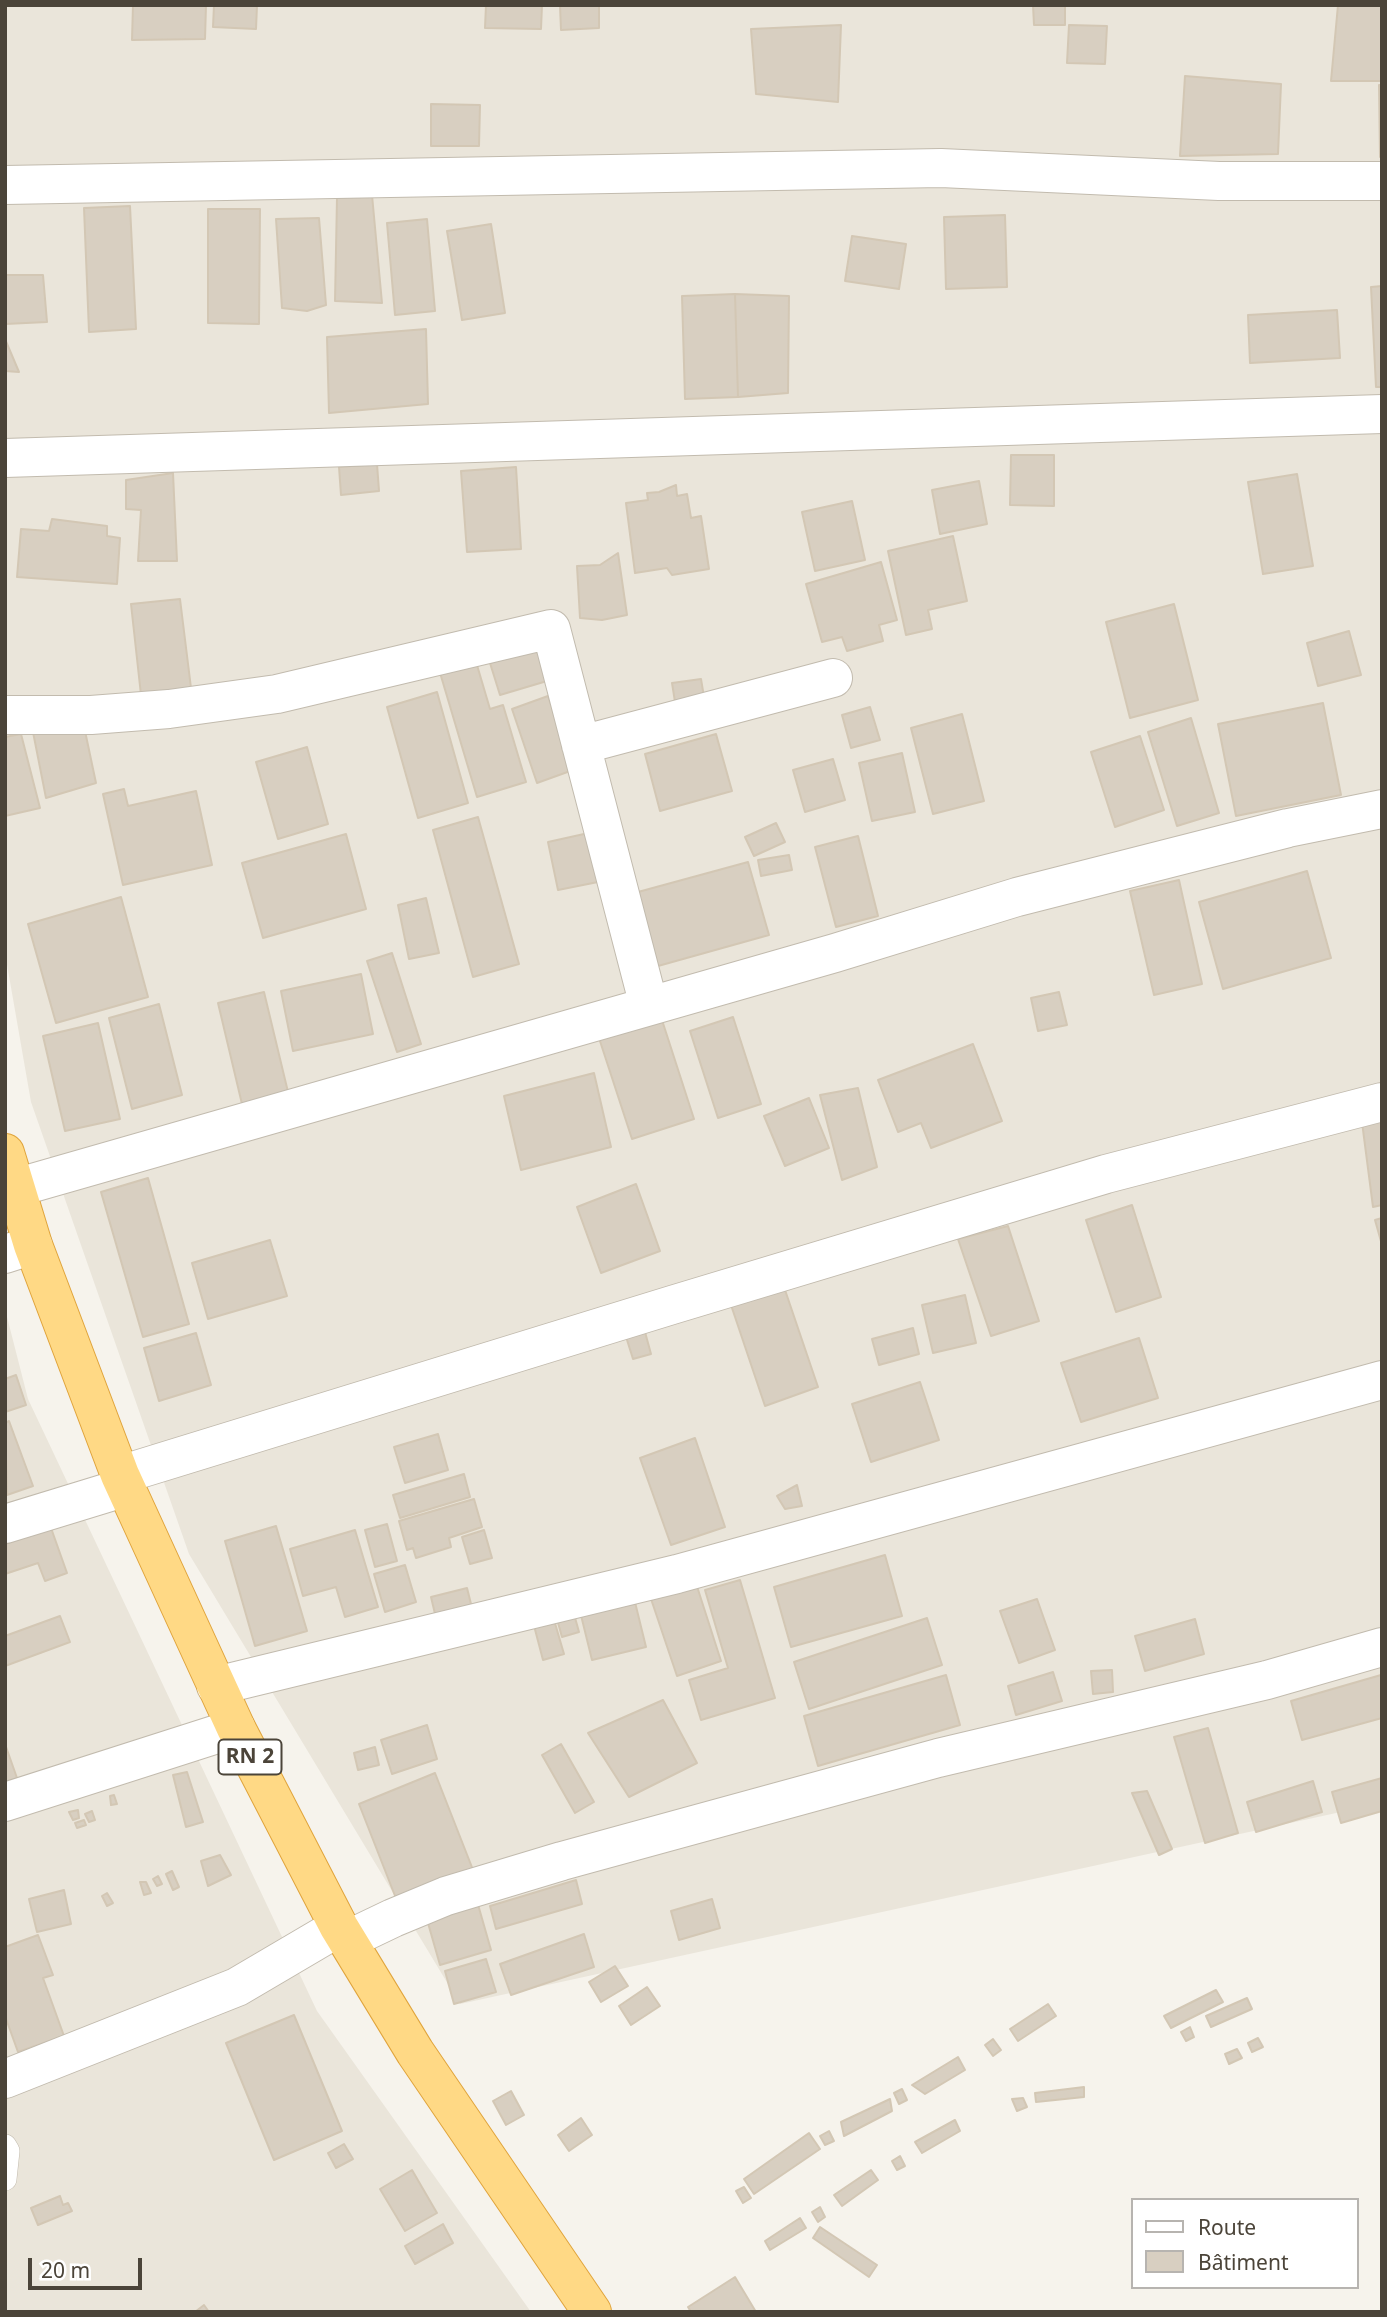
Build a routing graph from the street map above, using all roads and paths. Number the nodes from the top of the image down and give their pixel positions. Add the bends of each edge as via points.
1 (1382, 181) edge
2 (5, 185) edge
3 (1382, 414) edge
4 (5, 458) edge
5 (833, 678) dead end
6 (5, 715) edge
7 (581, 745) junction
8 (1382, 810) edge
9 (649, 1006) junction
10 (1382, 1101) edge
11 (10, 1170) edge
12 (19, 1249) edge
13 (1382, 1380) edge
14 (123, 1481) junction
15 (5, 1524) edge
16 (1382, 1647) edge
17 (216, 1686) junction
18 (236, 1728) junction
19 (5, 1802) edge
20 (343, 1933) junction
21 (5, 2078) edge
22 (5, 2147) edge
23 (5, 2179) edge
24 (592, 2312) edge

1 - 2 street via 1219,181 941,168
3 - 4 street
5 - 7 street
6 - 7 street via 169,709 277,694 551,629
7 - 9 street
8 - 9 street via 1288,828 1017,897
9 - 11 street
10 - 14 street via 1106,1174 658,1309
11 - 12 highway, RN 2
12 - 14 highway, RN 2
13 - 17 street via 677,1574
14 - 15 street
14 - 17 highway, RN 2
16 - 20 street via 1267,1680 938,1758 562,1861
17 - 18 highway, RN 2
18 - 19 street
18 - 20 highway, RN 2
20 - 21 street via 237,1987
20 - 24 highway, RN 2 via 415,2052
22 - 23 lane

